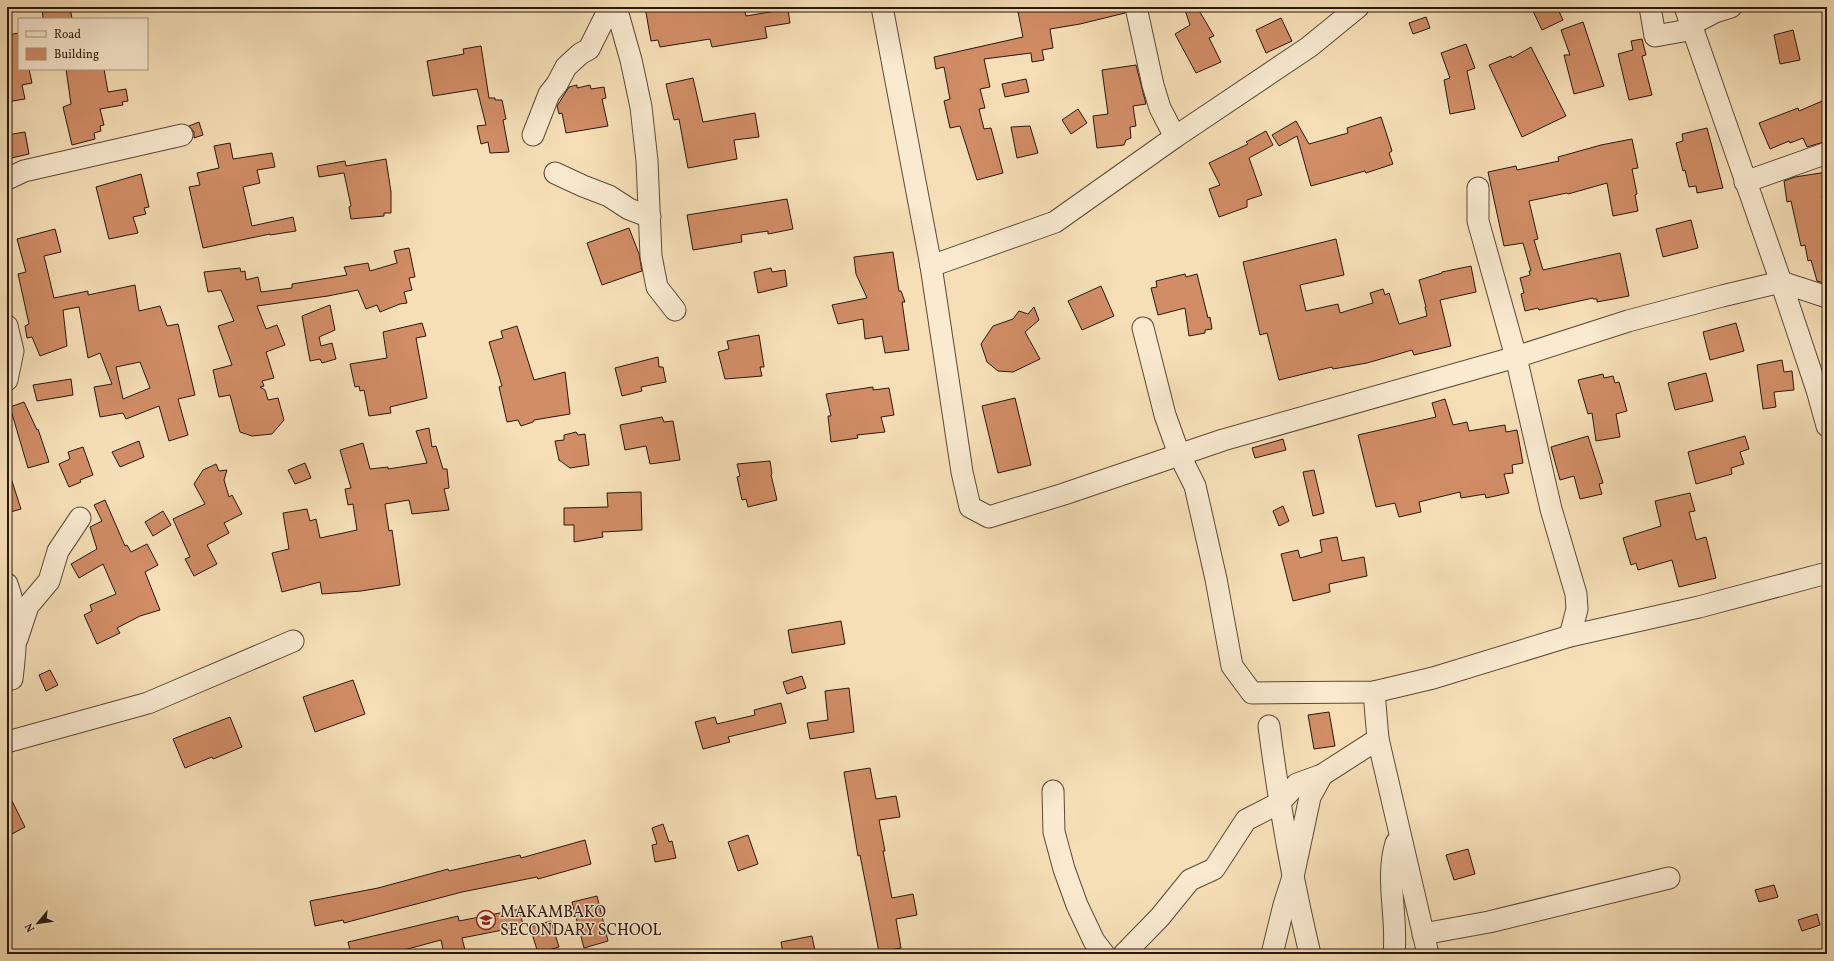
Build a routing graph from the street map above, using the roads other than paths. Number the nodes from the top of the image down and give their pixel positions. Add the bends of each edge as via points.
1 (610, 7) edge
2 (616, 7) edge
3 (882, 7) edge
4 (1136, 7) edge
5 (1358, 7) edge
6 (1650, 7) edge
7 (1731, 7) edge
8 (1688, 15) edge
9 (182, 135) dead end
10 (533, 135) dead end
11 (1176, 137) junction
12 (1827, 153) edge
13 (555, 173) dead end
14 (7, 178) edge
15 (1745, 182) junction
16 (1478, 188) dead end
17 (650, 217) junction
18 (931, 266) junction
19 (1781, 282) junction
20 (1827, 296) edge
21 (675, 310) dead end
22 (7, 326) edge
23 (1143, 328) dead end
24 (1516, 357) junction
25 (7, 380) edge
26 (1822, 390) edge
27 (1827, 426) edge
28 (1180, 454) junction
29 (80, 518) dead end
30 (1827, 573) edge
31 (7, 584) edge
32 (11, 615) edge
33 (1570, 636) junction
34 (16, 639) junction
35 (293, 641) dead end
36 (12, 678) dead end
37 (1374, 692) junction
38 (1269, 726) dead end
39 (1378, 739) junction
40 (7, 742) edge
41 (1322, 774) junction
42 (1053, 791) dead end
43 (1279, 803) junction
44 (1399, 832) junction
45 (1293, 877) junction
46 (1669, 878) dead end
47 (1426, 944) edge
48 (1104, 954) edge
49 (1124, 954) edge
50 (1272, 954) edge
51 (1310, 954) edge
52 (1394, 954) edge

1 - 10 street via 589,49 566,67 549,94
2 - 17 street via 641,107
3 - 18 street
4 - 11 street via 1160,108
5 - 11 street via 1309,47
6 - 8 street via 1655,36 1683,31
7 - 8 street
8 - 15 street
9 - 14 street via 24,171
11 - 18 street via 1055,222
12 - 15 street
13 - 17 street
15 - 19 street
16 - 24 street via 1478,221
17 - 21 street via 651,256 657,287
18 - 28 street via 962,472 970,507 989,517
19 - 20 street
19 - 24 street via 1628,321
19 - 26 street
22 - 25 street via 13,352
23 - 28 street via 1166,415
24 - 28 street via 1345,404
24 - 33 street via 1551,510 1576,594 1577,609
26 - 27 street
28 - 37 street via 1195,486 1232,666 1252,693
29 - 34 street via 58,551 49,581 28,606
30 - 33 street via 1699,608
31 - 32 street via 11,595
32 - 34 street
33 - 37 street via 1433,678
34 - 36 street
35 - 40 street via 148,703
37 - 39 street
38 - 43 street
39 - 41 street
39 - 44 street
41 - 43 street via 1297,784
41 - 45 street via 1310,797
42 - 48 street via 1054,832 1064,869 1094,941
43 - 45 street
43 - 49 street via 1246,820 1214,869 1190,880 1160,917
44 - 47 street
44 - 52 street via 1393,851 1392,889 1396,936
45 - 50 street
45 - 51 street
46 - 47 street via 1489,922

